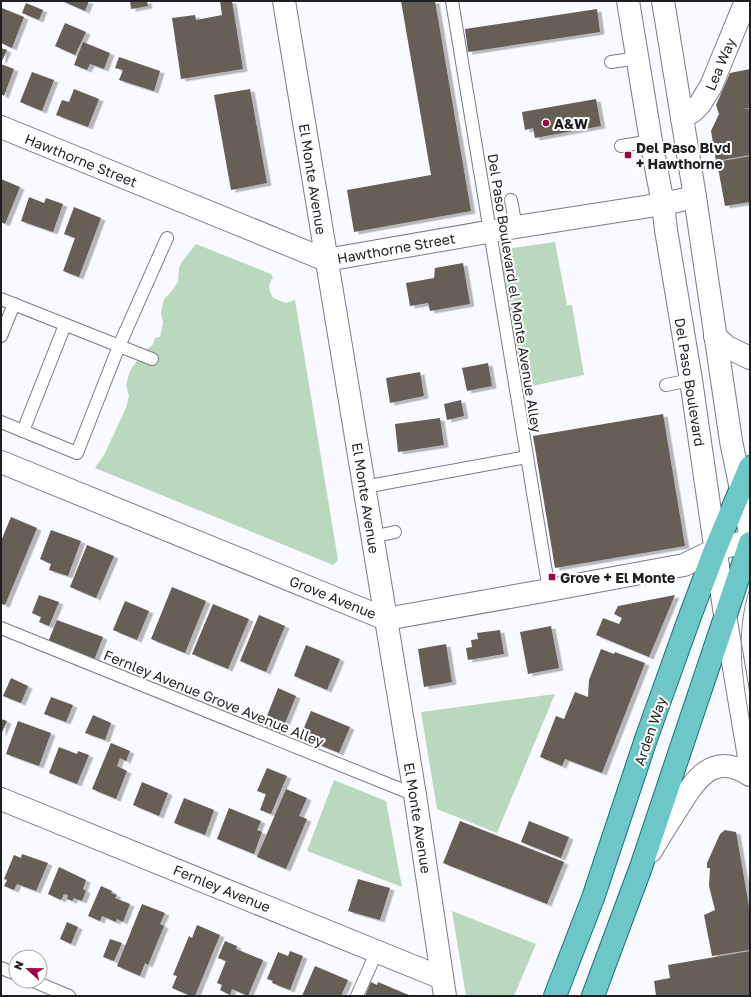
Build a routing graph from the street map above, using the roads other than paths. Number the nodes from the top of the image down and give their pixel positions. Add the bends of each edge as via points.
1 (284, 1) edge
2 (452, 1) edge
3 (628, 1) edge
4 (663, 1) edge
5 (746, 1) edge
6 (638, 58) junction
7 (611, 62) dead end
8 (682, 118) junction
9 (1, 128) edge
10 (651, 141) junction
11 (621, 146) dead end
12 (695, 197) junction
13 (511, 200) dead end
14 (663, 204) junction
15 (516, 227) junction
16 (490, 232) junction
17 (167, 238) dead end
18 (326, 260) junction
19 (1, 299) edge
20 (14, 304) junction
21 (65, 325) junction
22 (1, 336) edge
23 (715, 336) junction
24 (119, 346) junction
25 (750, 358) edge
26 (152, 359) dead end
27 (691, 380) junction
28 (666, 385) dead end
29 (1, 422) edge
30 (23, 431) junction
31 (527, 456) junction
32 (1, 462) edge
33 (750, 467) edge
34 (364, 487) junction
35 (741, 487) junction
36 (396, 532) dead end
37 (750, 533) edge
38 (372, 537) junction
39 (750, 540) edge
40 (750, 543) edge
41 (715, 550) junction
42 (549, 590) junction
43 (725, 615) junction
44 (386, 619) junction
45 (1, 628) edge
46 (750, 763) edge
47 (750, 776) edge
48 (415, 795) junction
49 (1, 799) edge
50 (641, 867) junction
51 (377, 951) junction
52 (48, 987) edge
53 (444, 987) edge
54 (596, 988) edge
55 (69, 996) edge
56 (357, 996) edge
57 (556, 996) edge
58 (582, 996) edge

1 - 18 main road, El Monte Avenue
2 - 16 lane, Del Paso Boulevard el Monte Avenue Alley
3 - 6 main road, Del Paso Boulevard
4 - 8 main road
5 - 8 main road, Lea Way via 709,91 693,111
6 - 7 lane
6 - 10 main road, Del Paso Boulevard
8 - 12 main road
9 - 18 main road, Hawthorne Street
10 - 11 lane
10 - 14 main road, Del Paso Boulevard
12 - 14 main road, Hawthorne Street
12 - 23 main road
13 - 15 lane
14 - 15 main road, Hawthorne Street
14 - 27 main road, Del Paso Boulevard
15 - 16 main road, Hawthorne Street
16 - 18 main road, Hawthorne Street
16 - 31 lane, Del Paso Boulevard el Monte Avenue Alley
17 - 24 lane
18 - 34 main road, El Monte Avenue
19 - 20 lane
20 - 21 lane
20 - 22 lane
21 - 24 lane
21 - 30 lane
23 - 25 main road via 727,347
23 - 35 main road via 731,441
24 - 26 lane
24 - 30 lane via 77,453
27 - 28 lane
27 - 41 main road, Del Paso Boulevard
29 - 30 lane
31 - 34 lane
31 - 42 lane, Del Paso Boulevard el Monte Avenue Alley
32 - 44 main road, Grove Avenue
33 - 35 main road, Arden Way
34 - 38 main road, El Monte Avenue
35 - 37 main road
35 - 41 main road, Arden Way
36 - 38 lane
38 - 44 main road, El Monte Avenue
39 - 41 main road, Grove Avenue
40 - 43 main road
41 - 42 main road, Grove Avenue via 684,565
41 - 43 main road, Del Paso Boulevard
41 - 57 main road, Arden Way via 655,714 587,915
42 - 44 main road, Grove Avenue
43 - 46 main road, Del Paso Boulevard
43 - 50 main road
44 - 48 main road, El Monte Avenue
45 - 48 lane, Fernley Avenue Grove Avenue Alley
47 - 50 main road via 741,770 724,766 702,774 689,790
48 - 53 main road, El Monte Avenue
49 - 51 main road, Fernley Avenue
50 - 54 main road
51 - 53 main road, Fernley Avenue
51 - 56 lane
52 - 55 lane
54 - 58 main road

